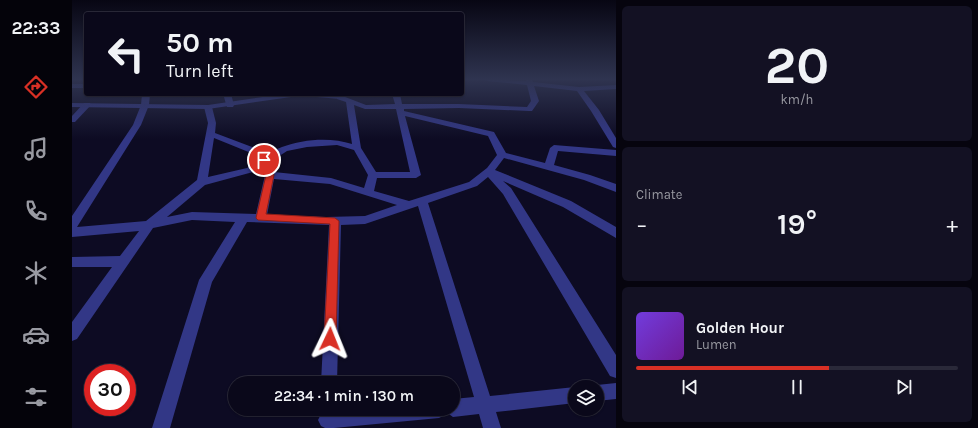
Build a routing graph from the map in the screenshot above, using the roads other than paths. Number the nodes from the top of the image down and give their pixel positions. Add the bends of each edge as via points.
1 (146, 99) edge
2 (228, 99) edge
3 (258, 99) edge
4 (346, 99) edge
5 (397, 99) edge
6 (534, 99) edge
7 (586, 99) edge
8 (350, 101) junction
9 (230, 104) junction
10 (72, 105) edge
11 (87, 105) junction
12 (145, 105) junction
13 (208, 107) junction
14 (400, 110) junction
15 (72, 120) edge
16 (211, 134) junction
17 (616, 145) edge
18 (357, 148) junction
19 (616, 153) edge
20 (502, 155) junction
21 (264, 160) junction
22 (548, 166) junction
23 (488, 171) junction
24 (270, 175) junction
25 (374, 175) junction
26 (202, 182) junction
27 (616, 188) edge
28 (368, 192) junction
29 (422, 201) junction
30 (408, 205) junction
31 (244, 217) junction
32 (261, 218) junction
33 (335, 221) junction
34 (150, 224) junction
35 (72, 225) edge
36 (72, 232) edge
37 (616, 233) edge
38 (124, 261) junction
39 (72, 262) edge
40 (72, 334) edge
41 (616, 370) edge
42 (329, 376) edge
43 (616, 391) edge
44 (604, 392) edge
45 (568, 396) edge
46 (484, 404) junction
47 (460, 407) edge
48 (360, 416) edge
49 (327, 419) edge
50 (162, 428) edge
51 (492, 428) edge

1 - 12 street
2 - 9 street
3 - 9 street
4 - 8 street
5 - 14 street
6 - 14 street via 529,109 459,106
7 - 17 street
8 - 14 street via 365,107
8 - 18 street
9 - 13 street
10 - 11 street
11 - 12 street
11 - 15 street
12 - 13 street
12 - 35 street via 137,126
13 - 16 street via 212,123
14 - 20 street via 491,134
14 - 25 street via 416,175
16 - 21 street via 254,151
16 - 26 street
18 - 21 street via 338,142 307,144 284,149
18 - 25 street
19 - 22 street via 554,148
20 - 22 street
20 - 23 street
21 - 24 street
21 - 26 street via 250,170
22 - 27 street
23 - 29 street via 473,184
23 - 37 street via 567,204
23 - 41 street via 507,191
24 - 28 street via 331,181
24 - 32 street
25 - 28 street
26 - 34 street
28 - 30 street
29 - 30 street
29 - 46 street
30 - 33 street via 365,220
31 - 32 street
31 - 34 street via 192,216
31 - 50 street via 206,280
32 - 33 street
33 - 42 street
34 - 36 street
34 - 38 street
38 - 39 street
38 - 40 street
43 - 44 street
45 - 46 street
46 - 47 street
46 - 51 street
48 - 49 street

